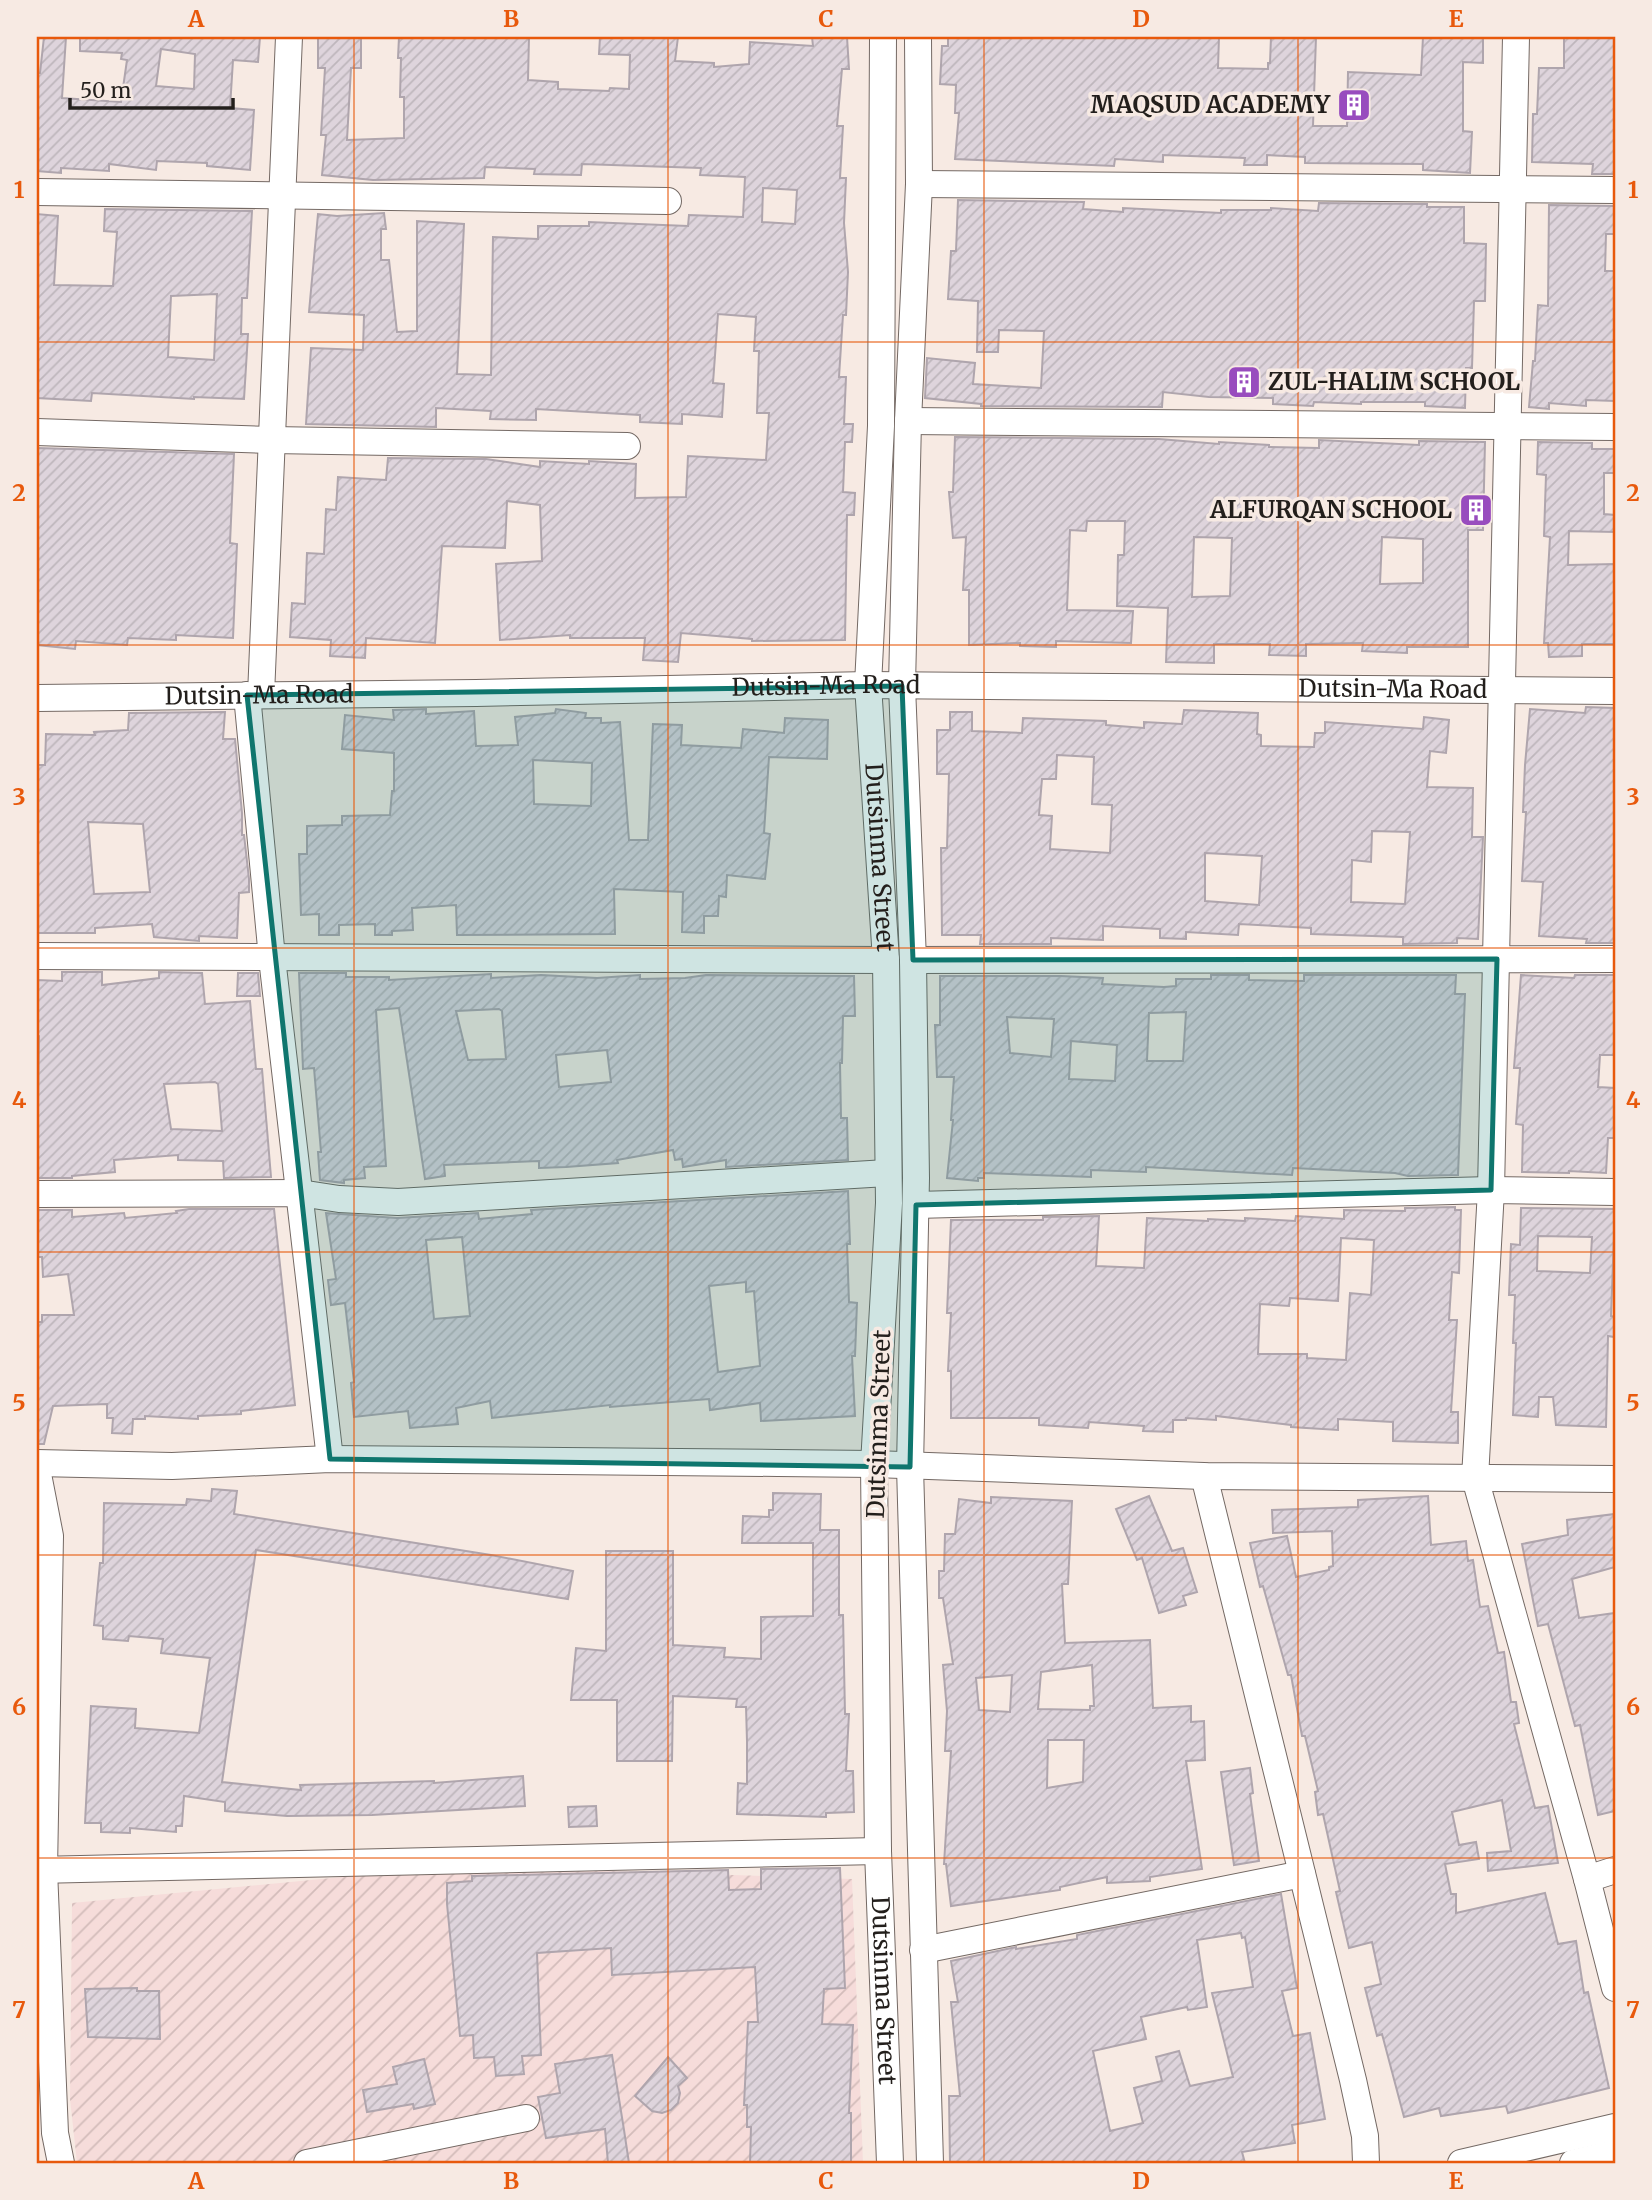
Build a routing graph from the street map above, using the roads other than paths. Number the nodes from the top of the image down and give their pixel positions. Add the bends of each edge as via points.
1 (289, 37) edge
2 (883, 37) edge
3 (918, 37) edge
4 (1516, 37) edge
5 (919, 184) junction
6 (1514, 189) junction
7 (1615, 190) edge
8 (37, 192) edge
9 (282, 196) junction
10 (668, 201) dead end
11 (908, 421) junction
12 (1508, 426) junction
13 (1615, 426) edge
14 (37, 432) edge
15 (272, 440) junction
16 (627, 446) dead end
17 (869, 685) junction
18 (902, 686) junction
19 (1503, 691) junction
20 (1615, 691) edge
21 (254, 695) junction
22 (37, 698) edge
23 (37, 956) edge
24 (272, 958) junction
25 (1497, 959) junction
26 (1615, 959) edge
27 (886, 960) junction
28 (913, 960) junction
29 (887, 1174) junction
30 (1491, 1190) junction
31 (1615, 1192) edge
32 (300, 1193) junction
33 (37, 1194) edge
34 (916, 1205) junction
35 (330, 1459) junction
36 (37, 1463) edge
37 (874, 1464) junction
38 (910, 1466) junction
39 (37, 1469) edge
40 (1204, 1476) junction
41 (1475, 1478) junction
42 (1615, 1479) edge
43 (43, 1629) edge
44 (878, 1850) junction
45 (40, 1870) edge
46 (1615, 1870) edge
47 (1302, 1874) junction
48 (1587, 1878) junction
49 (923, 1950) junction
50 (1615, 1988) edge
51 (526, 2118) dead end
52 (1615, 2127) edge
53 (46, 2132) edge
54 (1615, 2154) edge
55 (61, 2163) edge
56 (307, 2163) edge
57 (890, 2163) edge
58 (930, 2163) edge
59 (1366, 2163) edge
60 (1461, 2163) edge
61 (1573, 2163) edge

1 - 9 street
2 - 17 street, Dutsinma Street via 881,426
3 - 5 street, Dutsinma Street
4 - 6 street
5 - 6 street
5 - 11 street, Dutsinma Street
6 - 7 street
6 - 12 street
8 - 9 street
9 - 10 street
9 - 15 street
11 - 12 street
11 - 18 street, Dutsinma Street
12 - 13 street
12 - 19 street
14 - 15 street
15 - 16 street
15 - 21 street
17 - 18 street, Dutsin-Ma Road
17 - 21 street, Dutsin-Ma Road
17 - 27 street, Dutsinma Street
18 - 19 street, Dutsin-Ma Road
18 - 28 street, Dutsinma Street
19 - 20 street, Dutsin-Ma Road
19 - 25 street
21 - 22 street, Dutsin-Ma Road
21 - 24 street
23 - 24 street
24 - 27 street
24 - 32 street
25 - 26 street
25 - 28 street
25 - 30 street
27 - 29 street, Dutsinma Street
28 - 34 street, Dutsinma Street
29 - 32 street via 398,1202
29 - 37 street, Dutsinma Street
30 - 31 street
30 - 34 street
30 - 41 street
32 - 33 street
32 - 35 street
34 - 38 street, Dutsinma Street
35 - 36 street via 172,1466
35 - 37 street
37 - 38 street
37 - 44 street, Dutsinma Street
38 - 40 street
38 - 49 street, Dutsinma Street
39 - 43 street via 50,1536
40 - 41 street
40 - 47 street
41 - 42 street
41 - 48 street
43 - 45 street
44 - 45 street
44 - 57 street, Dutsinma Street
45 - 53 street
46 - 48 street
47 - 49 street
47 - 59 street via 1353,2080
48 - 50 street
49 - 58 street, Dutsinma Street
51 - 56 street
52 - 60 street
53 - 55 street
54 - 61 street

